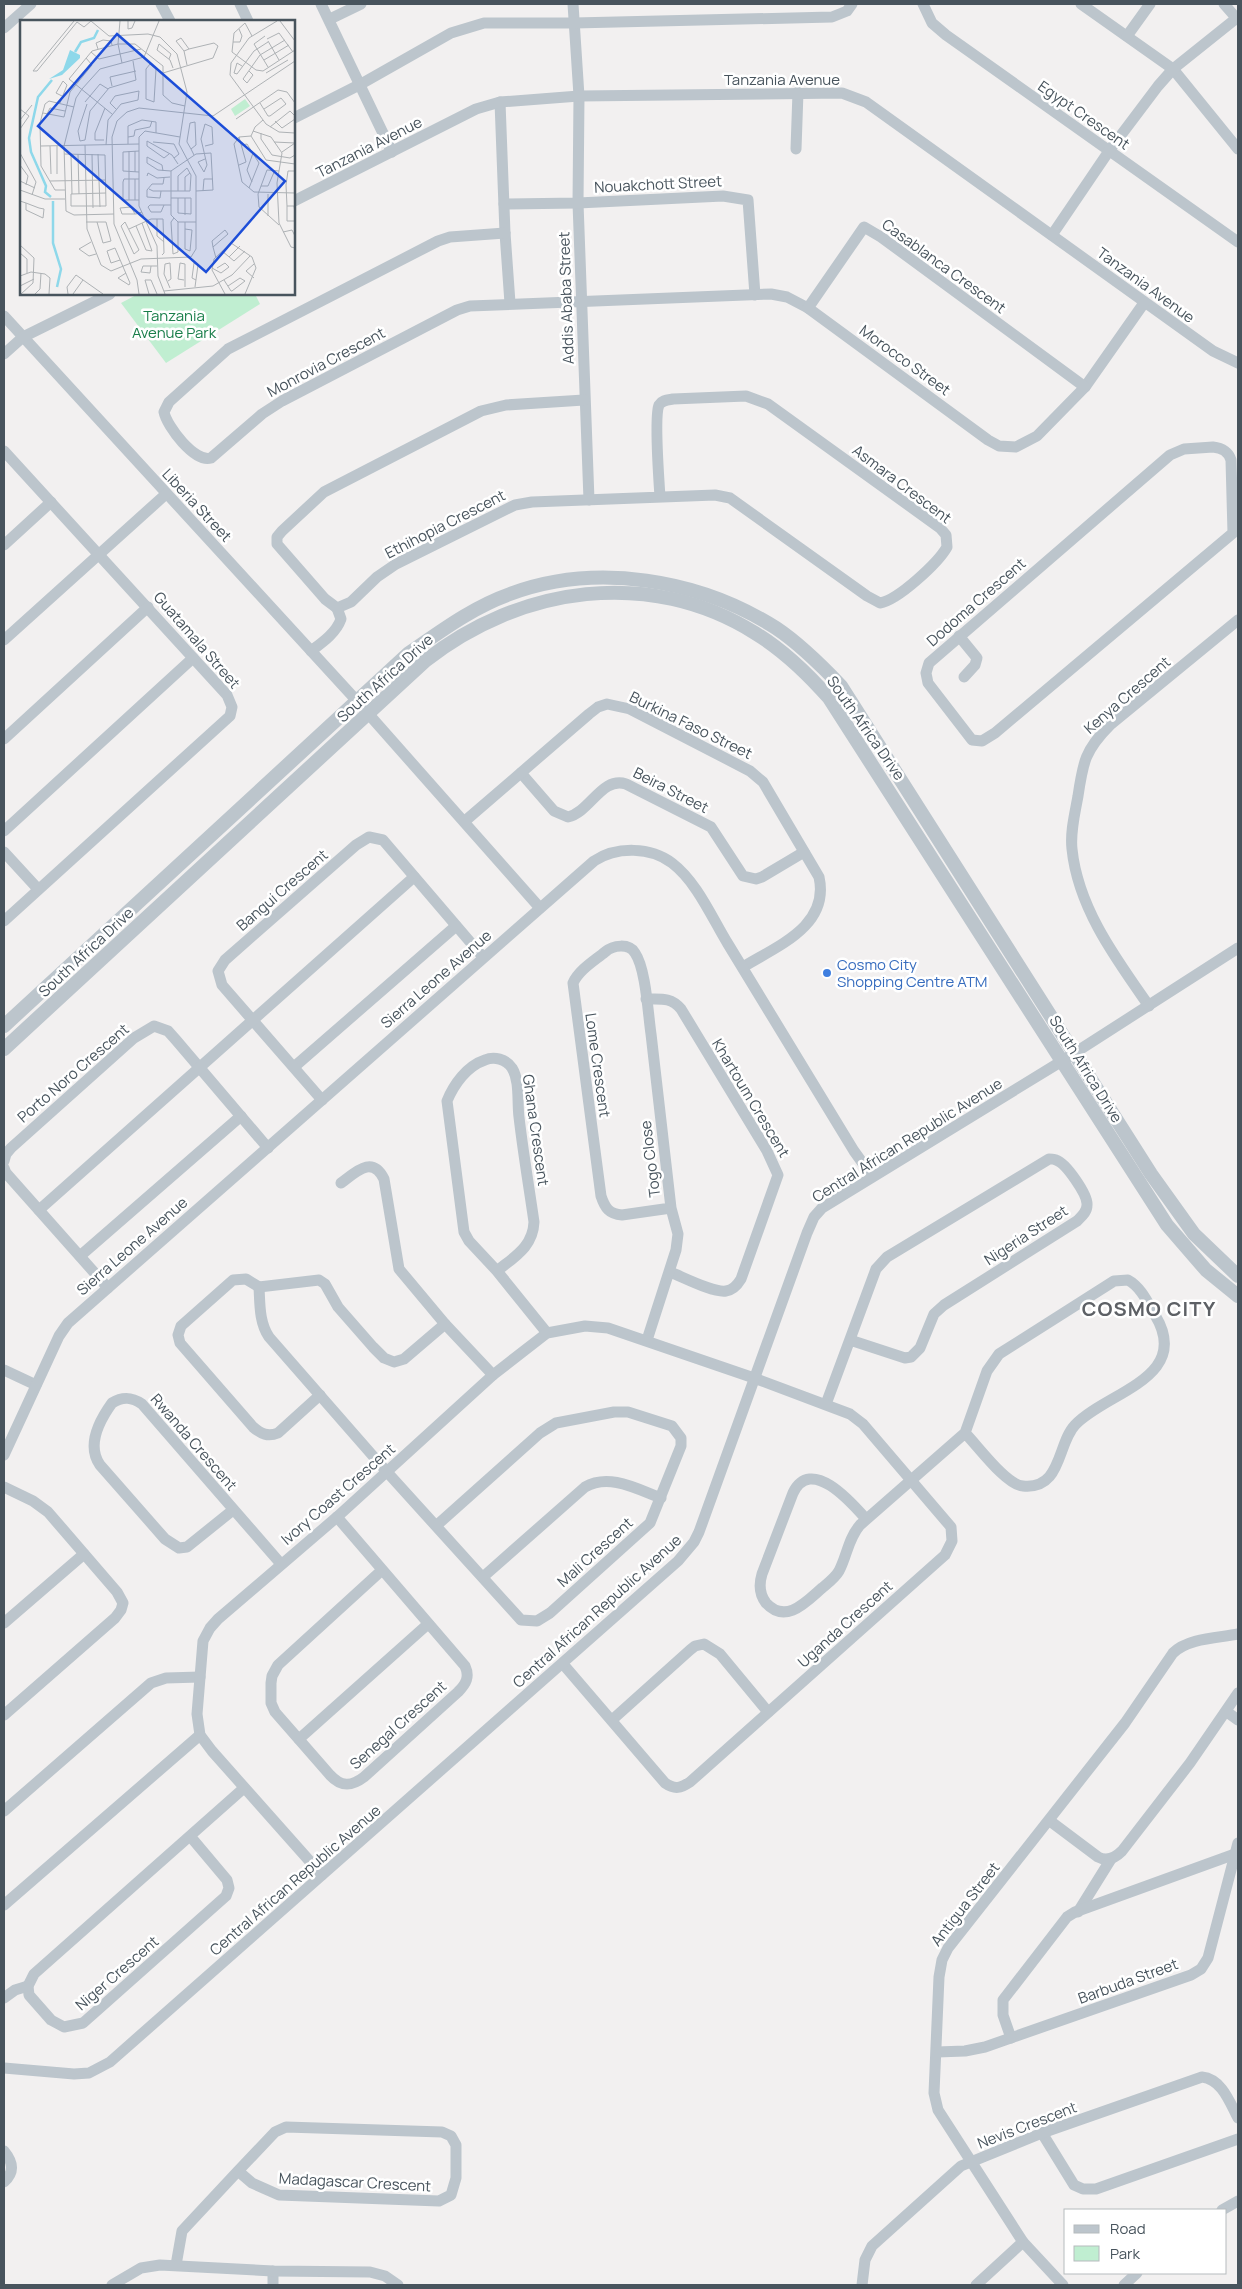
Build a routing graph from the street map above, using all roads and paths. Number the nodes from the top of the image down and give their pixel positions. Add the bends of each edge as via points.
1 (30, 4) edge
2 (161, 4) edge
3 (240, 4) edge
4 (322, 4) edge
5 (361, 4) edge
6 (573, 4) edge
7 (852, 4) edge
8 (923, 4) edge
9 (1081, 4) edge
10 (1150, 4) edge
11 (1224, 4) edge
12 (1238, 19) edge
13 (169, 20) edge
14 (248, 20) edge
15 (330, 20) junction
16 (574, 23) junction
17 (4, 28) edge
18 (1127, 36) junction
19 (1173, 69) junction
20 (361, 84) junction
21 (798, 92) junction
22 (579, 96) junction
23 (500, 102) junction
24 (295, 116) edge
25 (796, 149) dead end
26 (1238, 149) edge
27 (1109, 151) junction
28 (392, 152) junction
29 (295, 200) edge
30 (578, 203) junction
31 (504, 204) junction
32 (505, 233) junction
33 (1052, 235) junction
34 (1238, 242) edge
35 (108, 295) edge
36 (755, 295) junction
37 (582, 302) junction
38 (1144, 303) junction
39 (510, 304) junction
40 (808, 308) junction
41 (4, 316) edge
42 (23, 337) junction
43 (4, 354) edge
44 (1238, 363) edge
45 (1085, 387) junction
46 (584, 400) junction
47 (4, 451) edge
48 (166, 494) junction
49 (660, 496) junction
50 (589, 500) junction
51 (51, 502) junction
52 (1236, 533) edge
53 (4, 545) edge
54 (100, 553) junction
55 (148, 607) junction
56 (337, 608) junction
57 (1238, 620) edge
58 (959, 636) junction
59 (4, 640) edge
60 (311, 651) junction
61 (193, 658) junction
62 (964, 677) dead end
63 (357, 701) junction
64 (368, 715) junction
65 (4, 739) edge
66 (521, 773) junction
67 (465, 821) junction
68 (4, 831) edge
69 (4, 852) edge
70 (804, 852) junction
71 (414, 877) junction
72 (38, 889) junction
73 (540, 908) junction
74 (4, 921) edge
75 (456, 926) junction
76 (1238, 948) edge
77 (483, 957) junction
78 (743, 967) junction
79 (646, 1000) junction
80 (1149, 1006) junction
81 (253, 1020) junction
82 (4, 1026) edge
83 (4, 1050) edge
84 (1075, 1052) junction
85 (1062, 1061) junction
86 (199, 1067) junction
87 (294, 1067) junction
88 (322, 1100) junction
89 (241, 1116) junction
90 (268, 1148) junction
91 (4, 1168) edge
92 (872, 1176) junction
93 (341, 1183) dead end
94 (671, 1208) junction
95 (39, 1210) junction
96 (80, 1256) junction
97 (496, 1271) junction
98 (670, 1272) junction
99 (1238, 1276) edge
100 (259, 1287) junction
101 (108, 1288) junction
102 (1238, 1296) edge
103 (445, 1324) junction
104 (547, 1333) junction
105 (647, 1340) junction
106 (850, 1340) junction
107 (4, 1370) edge
108 (493, 1375) junction
109 (754, 1378) junction
110 (36, 1385) junction
111 (320, 1396) junction
112 (826, 1404) junction
113 (966, 1433) junction
114 (4, 1455) edge
115 (387, 1472) junction
116 (912, 1480) junction
117 (4, 1488) edge
118 (661, 1498) junction
119 (233, 1510) junction
120 (337, 1517) junction
121 (866, 1519) junction
122 (437, 1525) junction
123 (84, 1554) junction
124 (281, 1564) junction
125 (382, 1571) junction
126 (483, 1577) junction
127 (4, 1623) edge
128 (428, 1624) junction
129 (1238, 1634) edge
130 (563, 1664) junction
131 (200, 1677) junction
132 (1238, 1693) edge
133 (768, 1712) junction
134 (1227, 1712) junction
135 (4, 1715) edge
136 (612, 1720) junction
137 (1238, 1720) edge
138 (200, 1734) junction
139 (299, 1740) junction
140 (244, 1788) junction
141 (4, 1811) edge
142 (1050, 1821) junction
143 (190, 1836) junction
144 (1238, 1843) edge
145 (1235, 1854) junction
146 (1112, 1859) junction
147 (322, 1875) junction
148 (4, 1905) edge
149 (1078, 1912) junction
150 (28, 1986) junction
151 (4, 1998) edge
152 (1011, 2038) junction
153 (937, 2052) junction
154 (4, 2068) edge
155 (1238, 2118) edge
156 (1042, 2133) junction
157 (1238, 2139) edge
158 (4, 2151) edge
159 (970, 2163) junction
160 (238, 2172) junction
161 (4, 2182) edge
162 (1238, 2201) edge
163 (1224, 2209) edge
164 (1023, 2242) junction
165 (176, 2265) junction
166 (273, 2271) junction
167 (1136, 2274) edge
168 (112, 2285) edge
169 (273, 2285) edge
170 (398, 2285) edge
171 (862, 2285) edge
172 (976, 2285) edge
173 (1063, 2285) edge
174 (1124, 2285) edge

1 - 17 street
2 - 13 street
3 - 14 street
4 - 15 street
5 - 15 street
6 - 16 street, Addis Ababa Street
7 - 16 street via 847,11 832,17
8 - 27 street, Egypt Crescent via 932,23 946,35
9 - 18 street
10 - 18 street
11 - 12 street
12 - 19 street
15 - 20 street
16 - 20 street via 484,23 468,27 451,33
16 - 22 street, Addis Ababa Street
18 - 19 street
19 - 26 street
19 - 27 street
20 - 24 street
20 - 28 street
21 - 22 street, Tanzania Avenue
21 - 25 street
21 - 33 street, Tanzania Avenue via 842,93 866,102
22 - 23 street, Tanzania Avenue
22 - 30 street, Addis Ababa Street
23 - 28 street, Tanzania Avenue via 476,109
23 - 31 street
27 - 33 street
27 - 34 street, Egypt Crescent
28 - 29 street, Tanzania Avenue
30 - 31 street, Nouakchott Street
30 - 36 street, Nouakchott Street via 723,196 748,200
30 - 37 street, Addis Ababa Street
31 - 32 street
32 - 39 street
32 - 39 street, Monrovia Crescent via 450,237 438,241 228,349 169,402 164,412 166,420 195,455 211,458 282,401 457,310 470,306
33 - 38 street, Tanzania Avenue
35 - 42 street
36 - 37 street, Morocco Street
36 - 40 street, Morocco Street via 778,295 796,300
37 - 39 street, Monrovia Crescent
37 - 46 street, Addis Ababa Street
38 - 44 street, Tanzania Avenue via 1213,351
38 - 45 street, Morocco Street
40 - 45 street, Morocco Street via 999,446 1016,447 1037,436
40 - 45 street, Casablanca Crescent via 864,227
41 - 42 street, Liberia Street
42 - 43 street
42 - 48 street, Liberia Street
46 - 50 street, Addis Ababa Street
46 - 56 street via 494,407 324,492 282,531 277,537 277,544 325,599
47 - 51 street, Guatamala Street
48 - 54 street
48 - 60 street, Liberia Street
49 - 49 street, Asmara Crescent via 715,495 730,498 880,603 895,597 947,547 946,535 940,528 768,404 746,396 662,401 658,420
49 - 50 street, Ethihopia Crescent
50 - 56 street, Ethihopia Crescent via 515,505 396,564 351,602
51 - 53 street
51 - 54 street, Guatamala Street
52 - 58 street, Dodoma Crescent via 1229,454 1222,448 1213,447 1177,450
52 - 58 street, Dodoma Crescent via 982,741 972,740 966,734 928,683 929,663
54 - 55 street, Guatamala Street
54 - 59 street
55 - 61 street, Guatamala Street
55 - 65 street
56 - 60 street via 340,624
57 - 80 street, Kenya Crescent via 1110,725 1095,740 1084,762 1072,850 1085,900 1108,945
58 - 62 street via 976,658 975,665
60 - 63 street, Liberia Street
61 - 68 street
61 - 72 street, Guatamala Street via 227,695 232,707 230,716
63 - 64 street, Liberia Street
63 - 82 street, South Africa Drive
63 - 84 street, South Africa Drive via 409,653 448,626 483,606 523,590 599,577 636,580 678,586 744,610 797,644 841,686
64 - 67 street, Liberia Street
64 - 83 street, South Africa Drive
64 - 85 street, South Africa Drive via 451,640 492,618 521,608 588,592 613,592 654,595 695,604 720,614 755,632 785,655 829,698
66 - 67 street, Burkina Faso Street
66 - 70 street, Beira Street via 554,812 568,817 580,811 611,784 626,784 711,827 737,869 750,878 762,877
66 - 70 street, Burkina Faso Street via 598,707 617,705 758,776
67 - 73 street, Liberia Street
69 - 72 street
70 - 78 street, Burkina Faso Street via 821,886 816,913 796,935
71 - 75 street, Bangui Crescent
71 - 81 street
71 - 81 street, Bangui Crescent via 383,840 364,840 225,960 218,971 222,985
72 - 74 street, Guatamala Street
73 - 77 street, Sierra Leone Avenue
73 - 78 street, Sierra Leone Avenue via 601,857 629,851 656,854 673,864 690,882
75 - 77 street, Bangui Crescent
75 - 87 street
76 - 80 street, Central African Republic Avenue
77 - 88 street, Sierra Leone Avenue
78 - 92 street, Sierra Leone Avenue
79 - 94 street, Togo Close
79 - 94 street, Lome Crescent via 639,961 634,951 626,946 609,948 580,972 573,983 600,1196 604,1206 614,1215 622,1216
79 - 98 street, Khartoum Crescent via 668,999 675,1002 767,1151 778,1175 742,1279 736,1287 718,1291
80 - 84 street, Central African Republic Avenue
81 - 86 street
81 - 87 street, Bangui Crescent
84 - 85 street, Central African Republic Avenue
84 - 99 street, South Africa Drive via 1176,1210 1203,1244
85 - 92 street, Central African Republic Avenue
85 - 102 street, South Africa Drive via 1171,1230 1206,1270
86 - 89 street, Porto Noro Crescent
86 - 91 street, Porto Noro Crescent via 168,1031 154,1026 147,1028 11,1148 6,1154
86 - 95 street
87 - 88 street, Bangui Crescent
88 - 90 street, Sierra Leone Avenue
89 - 90 street, Porto Noro Crescent
89 - 96 street
90 - 101 street, Sierra Leone Avenue
91 - 95 street, Porto Noro Crescent
92 - 109 street, Central African Republic Avenue via 822,1208 814,1217
93 - 103 street via 364,1168 380,1172 384,1179 399,1269
94 - 98 street, Togo Close via 678,1234
95 - 96 street, Porto Noro Crescent
96 - 101 street, Porto Noro Crescent
97 - 97 street, Ghana Crescent via 528,1243 534,1234 534,1222 516,1079 506,1061 489,1058 460,1078 447,1100 464,1232
97 - 104 street, Ghana Crescent
98 - 105 street, Togo Close
100 - 103 street via 319,1280 329,1288 338,1307 373,1347 384,1358 394,1362 404,1359
100 - 111 street, Mali Crescent via 264,1329
100 - 111 street via 246,1279 229,1282 181,1326 178,1334 180,1343 253,1427 265,1435 278,1433
101 - 110 street, Sierra Leone Avenue via 64,1328
103 - 108 street
104 - 105 street, Ivory Coast Crescent via 595,1326
104 - 108 street, Ivory Coast Crescent
105 - 109 street, Ivory Coast Crescent
106 - 106 street, Nigeria Street via 876,1269 900,1248 1048,1159 1056,1159 1063,1164 1084,1193 1087,1201 1084,1214 1077,1221 934,1314 916,1354 904,1358
106 - 112 street, Nigeria Street
107 - 110 street
108 - 115 street, Ivory Coast Crescent
109 - 112 street, Uganda Crescent
109 - 130 street, Central African Republic Avenue via 694,1542 678,1561
110 - 114 street, Sierra Leone Avenue
111 - 115 street, Mali Crescent
112 - 116 street, Uganda Crescent via 859,1420
113 - 113 street via 987,1371 999,1354 1114,1282 1128,1280 1138,1288 1162,1326 1165,1340 1161,1359 1156,1369 1143,1380 1075,1425 1055,1470 1045,1480 1026,1486 1013,1484
113 - 116 street
115 - 120 street, Ivory Coast Crescent
115 - 122 street, Mali Crescent
116 - 121 street
116 - 133 street, Uganda Crescent via 950,1527 952,1541 948,1551
117 - 123 street via 45,1509
118 - 122 street, Mali Crescent via 681,1446 678,1432 672,1426 628,1412 614,1412 556,1423 548,1428
118 - 126 street via 613,1482 594,1482
118 - 126 street, Mali Crescent via 650,1523 641,1533 538,1621 521,1620
119 - 119 street, Rwanda Crescent via 187,1547 179,1548 165,1539 95,1456 93,1443 112,1403 134,1398 142,1404
119 - 124 street, Rwanda Crescent
120 - 124 street, Ivory Coast Crescent
120 - 125 street, Senegal Crescent
121 - 121 street via 851,1538 836,1574 805,1604 788,1612 775,1609 765,1601 760,1584 762,1574 798,1484 812,1479 831,1485 846,1496
122 - 126 street, Mali Crescent
123 - 127 street
123 - 135 street via 120,1596 121,1610
124 - 131 street, Ivory Coast Crescent via 210,1628 203,1641
125 - 128 street, Senegal Crescent
125 - 139 street, Senegal Crescent via 275,1670 271,1683 272,1707
128 - 139 street
128 - 139 street, Senegal Crescent via 465,1666 467,1680 458,1692 364,1777 352,1784 339,1783
129 - 142 street, Antigua Street via 1190,1643 1176,1650 1126,1723
130 - 136 street, Uganda Crescent
130 - 147 street, Central African Republic Avenue
131 - 138 street, Ivory Coast Crescent via 197,1714
131 - 141 street via 166,1678 151,1683
132 - 134 street
133 - 136 street, Uganda Crescent via 690,1782 677,1788 665,1783
133 - 136 street via 720,1654 704,1644 690,1650
134 - 137 street
134 - 146 street via 1128,1843
138 - 140 street
138 - 148 street
140 - 143 street
140 - 147 street
142 - 146 street via 1093,1855
142 - 153 street, Antigua Street via 944,1954 939,1976
143 - 150 street via 34,1974
143 - 150 street, Niger Crescent via 227,1880 229,1888 223,1900 77,2026 64,2027 54,2023 33,2001
144 - 145 street, Barbuda Street
145 - 149 street
145 - 152 street, Barbuda Street via 1208,1958 1201,1969
146 - 149 street
147 - 154 street, Central African Republic Avenue via 103,2067 89,2073 74,2074
149 - 152 street via 1064,1920 1005,1996 1002,2009
150 - 151 street
152 - 153 street, Barbuda Street via 975,2050
153 - 159 street, Antigua Street via 936,2104
155 - 156 street, Nevis Crescent via 1218,2085 1202,2077
156 - 157 street via 1071,2180 1078,2188 1087,2190
156 - 159 street, Nevis Crescent
158 - 161 street via 12,2168
159 - 164 street, Antigua Street
159 - 171 street, Nevis Crescent via 959,2167 872,2246 865,2260
160 - 160 street, Madagascar Crescent via 252,2183 279,2195 438,2201 449,2197 454,2189 457,2151 454,2140 442,2132 283,2127
160 - 165 street, Madagascar Crescent via 182,2231
162 - 163 street
164 - 172 street
164 - 173 street, Antigua Street
165 - 166 street
165 - 168 street via 141,2268
166 - 169 street
166 - 170 street via 370,2272 385,2276
167 - 174 street

